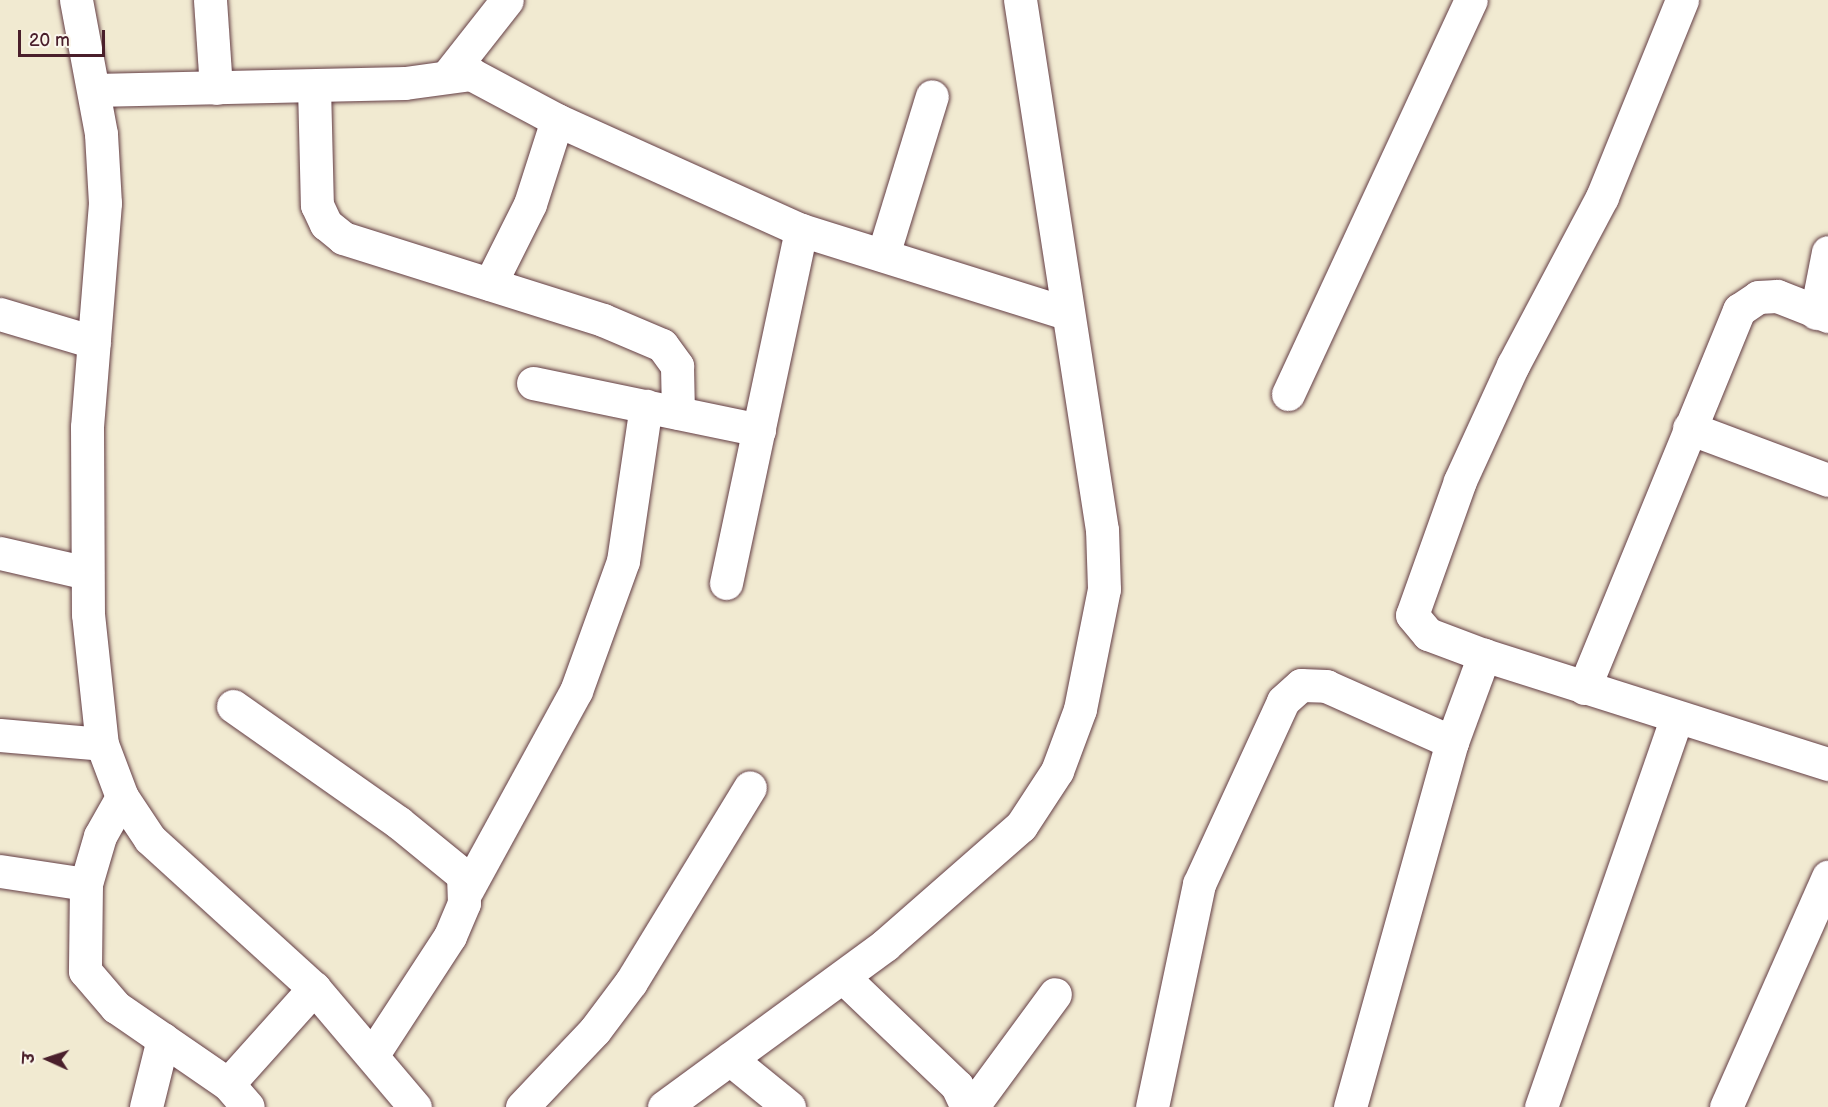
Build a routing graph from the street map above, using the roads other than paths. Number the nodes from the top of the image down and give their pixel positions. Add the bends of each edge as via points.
1 (76, 0) edge
2 (210, 0) edge
3 (507, 0) edge
4 (1020, 0) edge
5 (1471, 0) edge
6 (1682, 0) edge
7 (448, 75) junction
8 (314, 86) junction
9 (216, 88) junction
10 (94, 90) junction
11 (933, 96) dead end
12 (557, 120) junction
13 (801, 230) junction
14 (1828, 252) edge
15 (883, 255) junction
16 (490, 285) junction
17 (1066, 313) junction
18 (0, 314) edge
19 (1822, 314) edge
20 (94, 332) junction
21 (533, 383) dead end
22 (1288, 394) dead end
23 (646, 406) junction
24 (678, 414) junction
25 (1689, 428) junction
26 (759, 430) junction
27 (1828, 480) edge
28 (0, 553) edge
29 (87, 573) junction
30 (726, 583) dead end
31 (1484, 655) junction
32 (1584, 688) junction
33 (234, 706) dead end
34 (1677, 717) junction
35 (0, 735) edge
36 (1452, 742) junction
37 (102, 744) junction
38 (1828, 764) edge
39 (750, 787) dead end
40 (122, 797) junction
41 (0, 871) edge
42 (1828, 877) edge
43 (86, 884) junction
44 (466, 890) junction
45 (843, 977) junction
46 (314, 988) junction
47 (1055, 994) dead end
48 (163, 1039) junction
49 (373, 1054) junction
50 (730, 1059) junction
51 (238, 1096) edge
52 (146, 1107) edge
53 (415, 1107) edge
54 (522, 1107) edge
55 (664, 1107) edge
56 (789, 1107) edge
57 (967, 1107) edge
58 (972, 1107) edge
59 (1152, 1107) edge
60 (1350, 1107) edge
61 (1541, 1107) edge
62 (1726, 1107) edge

1 - 10 street
2 - 9 street
3 - 7 street
4 - 17 street
5 - 22 street
6 - 31 street via 1602,197 1513,365 1460,481 1413,604 1416,625 1428,634
7 - 8 street
7 - 12 street via 471,74 493,82
8 - 9 street
8 - 16 street via 317,205 326,224 343,238
9 - 10 street
10 - 20 street via 105,202
11 - 15 street
12 - 13 street
12 - 16 street via 530,204
13 - 15 street
13 - 26 street
14 - 19 street
15 - 17 street
16 - 24 street via 662,345 677,366
17 - 45 street via 1102,530 1104,589 1080,710 1057,771 1021,826
18 - 20 street
19 - 25 street via 1778,296 1758,297 1739,310
20 - 29 street via 87,427
21 - 23 street
23 - 24 street
23 - 44 street via 623,561 576,691
24 - 26 street
25 - 27 street
25 - 32 street
26 - 30 street
28 - 29 street
29 - 37 street
31 - 32 street
31 - 36 street
32 - 34 street
33 - 44 street via 398,822 463,876
34 - 38 street
34 - 61 street
35 - 37 street
36 - 59 street via 1326,686 1301,685 1282,701 1199,884
36 - 60 street
37 - 40 street
39 - 54 street via 631,982 595,1030
40 - 43 street via 100,836
40 - 46 street via 150,838
41 - 43 street
42 - 62 street
43 - 48 street via 85,971 116,1007
44 - 49 street via 450,936
45 - 50 street
45 - 57 street via 957,1086
46 - 49 street
46 - 51 street
47 - 58 street
48 - 51 street
48 - 52 street
49 - 53 street
50 - 55 street
50 - 56 street

